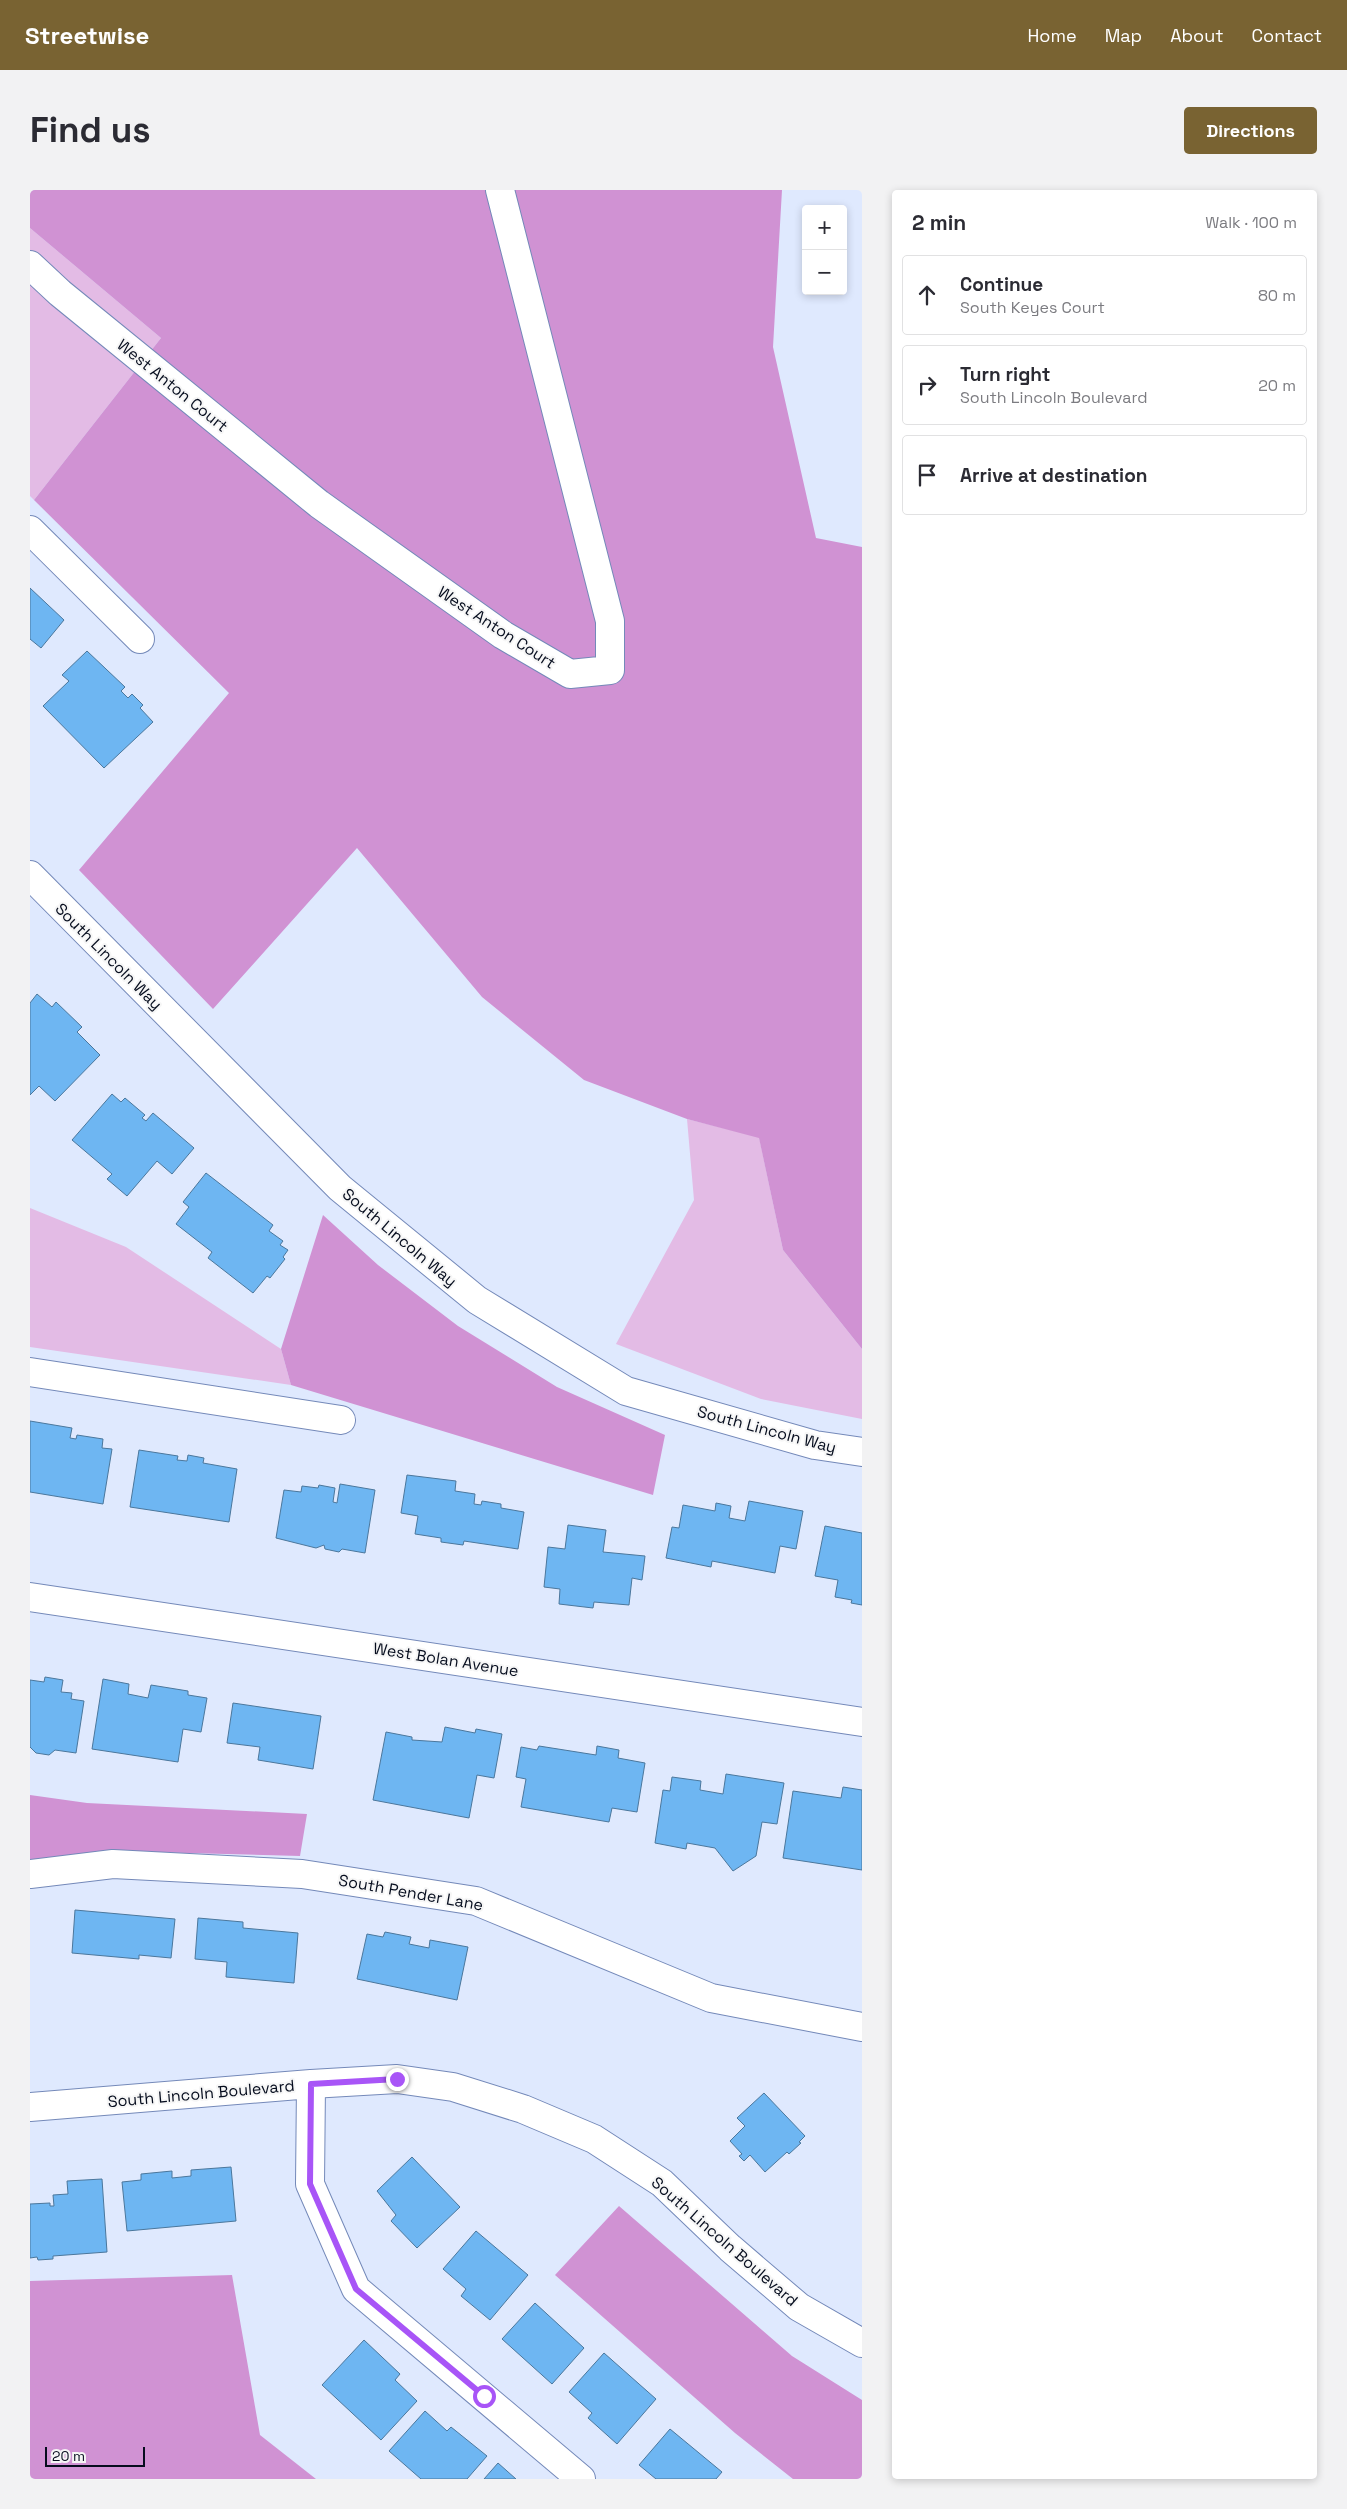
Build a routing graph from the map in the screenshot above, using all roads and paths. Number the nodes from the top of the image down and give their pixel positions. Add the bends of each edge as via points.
1 (500, 190) edge
2 (30, 265) edge
3 (30, 530) edge
4 (140, 639) dead end
5 (30, 875) edge
6 (40, 900) edge
7 (30, 1372) edge
8 (341, 1420) dead end
9 (862, 1452) edge
10 (30, 1596) edge
11 (862, 1722) edge
12 (30, 1874) edge
13 (862, 2027) edge
14 (311, 2084) junction
15 (30, 2107) edge
16 (862, 2343) edge
17 (581, 2479) edge

1 - 2 street, West Anton Court via 610,621 610,670 570,674 504,635 319,504
3 - 4 street
5 - 6 street, South Lincoln Way
6 - 9 street, South Lincoln Way via 340,1188 477,1300 626,1391 815,1445
7 - 8 street
10 - 11 street, West Bolan Avenue
12 - 13 street, South Pender Lane via 113,1864 302,1874 476,1901 711,1998
14 - 15 street, South Lincoln Boulevard
14 - 16 street, South Lincoln Boulevard via 397,2079 453,2087 523,2109 594,2139 662,2183 730,2248 799,2307
14 - 17 street via 310,2184 356,2289

